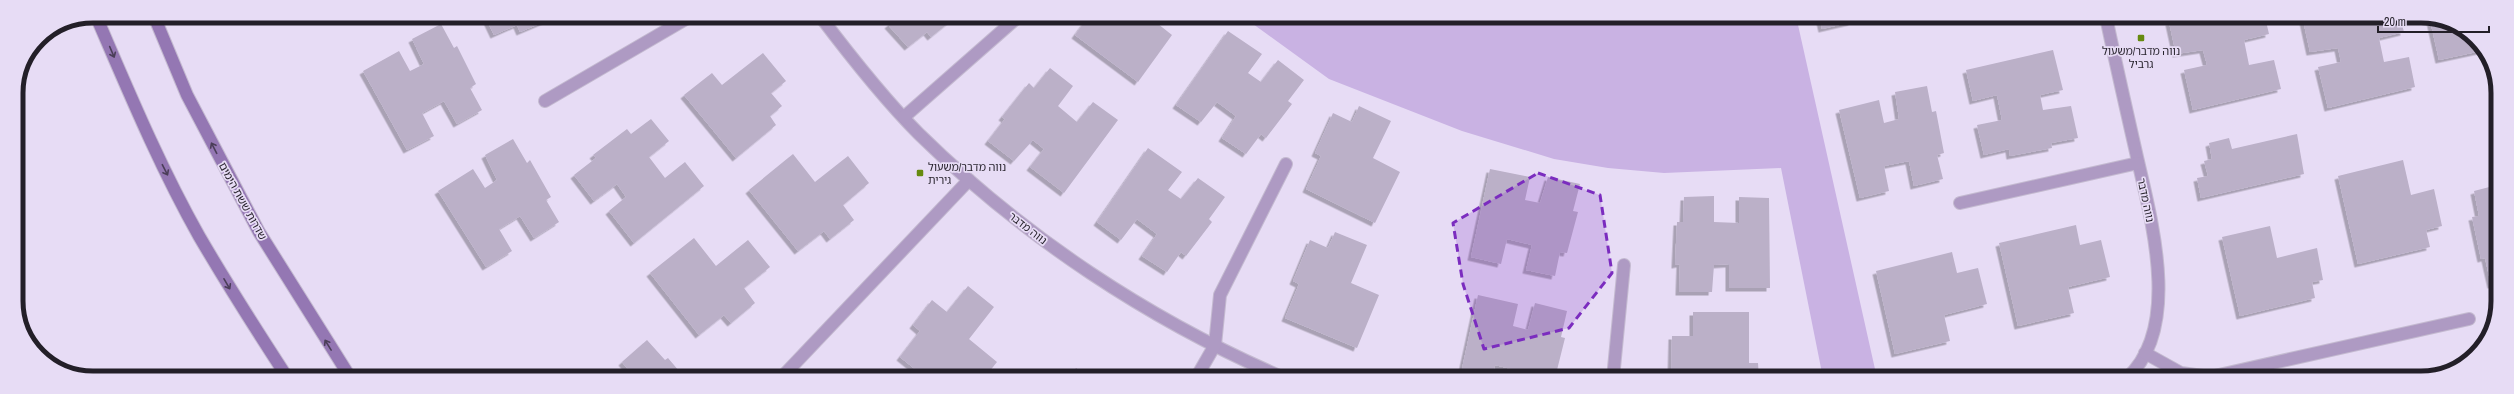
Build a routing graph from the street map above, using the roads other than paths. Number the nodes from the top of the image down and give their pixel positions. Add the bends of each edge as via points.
1 (99, 23) edge
2 (157, 23) edge
3 (679, 23) edge
4 (825, 23) edge
5 (1011, 23) edge
6 (2108, 23) edge
7 (545, 101) dead end
8 (904, 117) junction
9 (2138, 163) junction
10 (1286, 164) dead end
11 (969, 180) junction
12 (1960, 203) dead end
13 (1624, 265) dead end
14 (2469, 319) dead end
15 (1214, 345) junction
16 (2146, 353) junction
17 (283, 371) edge
18 (346, 371) edge
19 (788, 371) edge
20 (1200, 371) edge
21 (1269, 371) edge
22 (1614, 371) edge
23 (2132, 371) edge
24 (2179, 371) edge
25 (2237, 371) edge

1 -> 17 main road via 155,150 198,234
18 -> 2 main road, שדרות ששת הימים via 259,232 187,95
3 - 7 street
4 - 8 street, נווה מדבר via 861,69
5 - 8 street
6 - 9 street, נווה מדבר
8 - 11 street, נווה מדבר
9 - 12 street
9 - 16 street, נווה מדבר via 2157,250 2159,290 2156,324
10 - 15 street via 1220,295
11 - 15 street, נווה מדבר via 1056,250 1138,304
11 - 19 street
13 - 22 street
14 - 25 street
15 - 20 street
15 - 21 street, נווה מדבר
16 - 23 street, נווה מדבר
16 - 24 street

